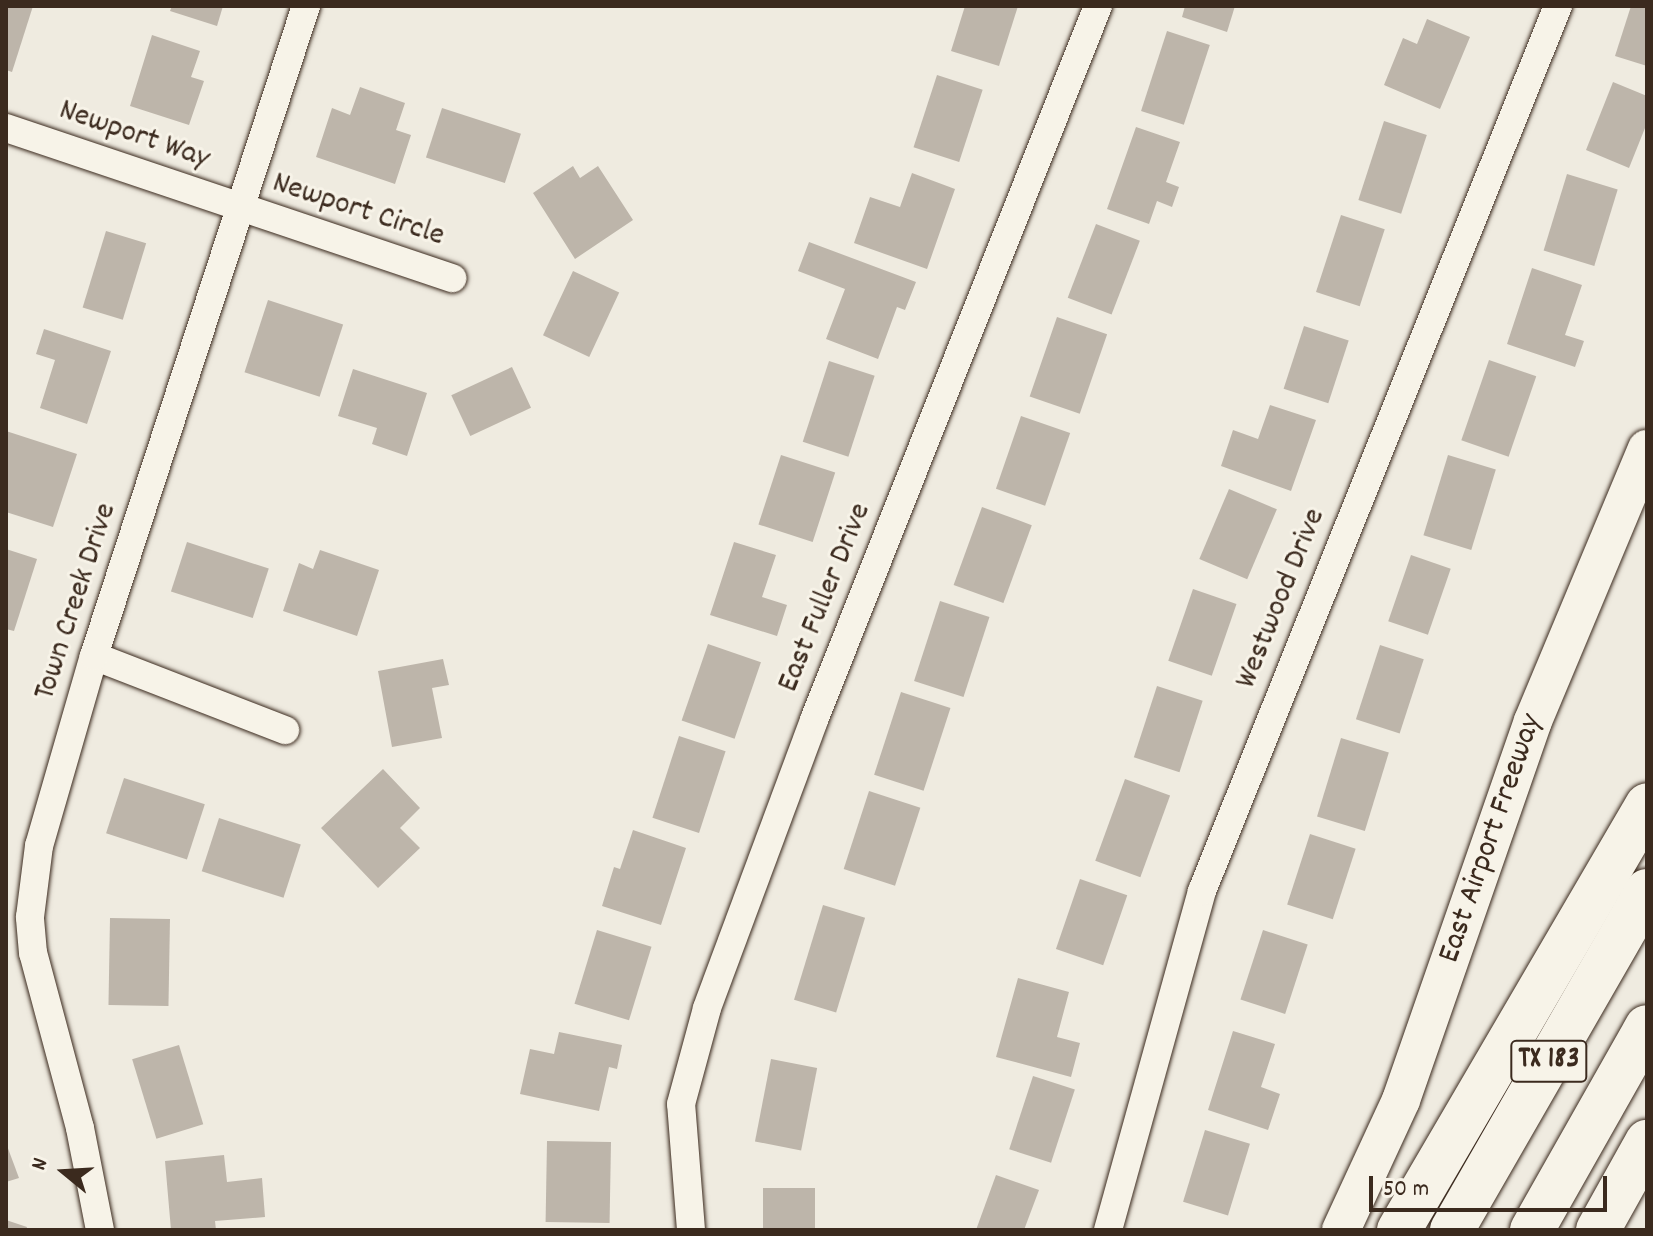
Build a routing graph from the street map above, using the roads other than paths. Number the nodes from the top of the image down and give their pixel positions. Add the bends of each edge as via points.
1 (306, 6) edge
2 (1098, 6) edge
3 (1558, 6) edge
4 (6, 128) edge
5 (241, 208) junction
6 (453, 278) dead end
7 (1647, 449) edge
8 (94, 656) junction
9 (285, 730) dead end
10 (1647, 805) edge
11 (1647, 891) edge
12 (1647, 943) edge
13 (1647, 1027) edge
14 (1647, 1142) edge
15 (100, 1230) edge
16 (691, 1230) edge
17 (1108, 1230) edge
18 (1341, 1230) edge
19 (1399, 1230) edge
20 (1452, 1230) edge
21 (1484, 1230) edge
22 (1532, 1230) edge
23 (1598, 1230) edge

1 - 5 street, Town Creek Drive
2 - 16 street, East Fuller Drive via 814,720 707,1008 681,1104
3 - 17 street, Westwood Drive via 1202,891
4 - 5 street, Newport Way
5 - 6 street, Newport Circle
5 - 8 street, Town Creek Drive
7 - 18 main road, East Airport Freeway via 1533,721 1401,1100
8 - 9 street
8 - 15 street, Town Creek Drive via 39,846 30,917 33,953 80,1128
10 - 19 highway
11 - 20 highway, TX 183
12 - 21 highway
13 - 22 highway
14 - 23 highway

